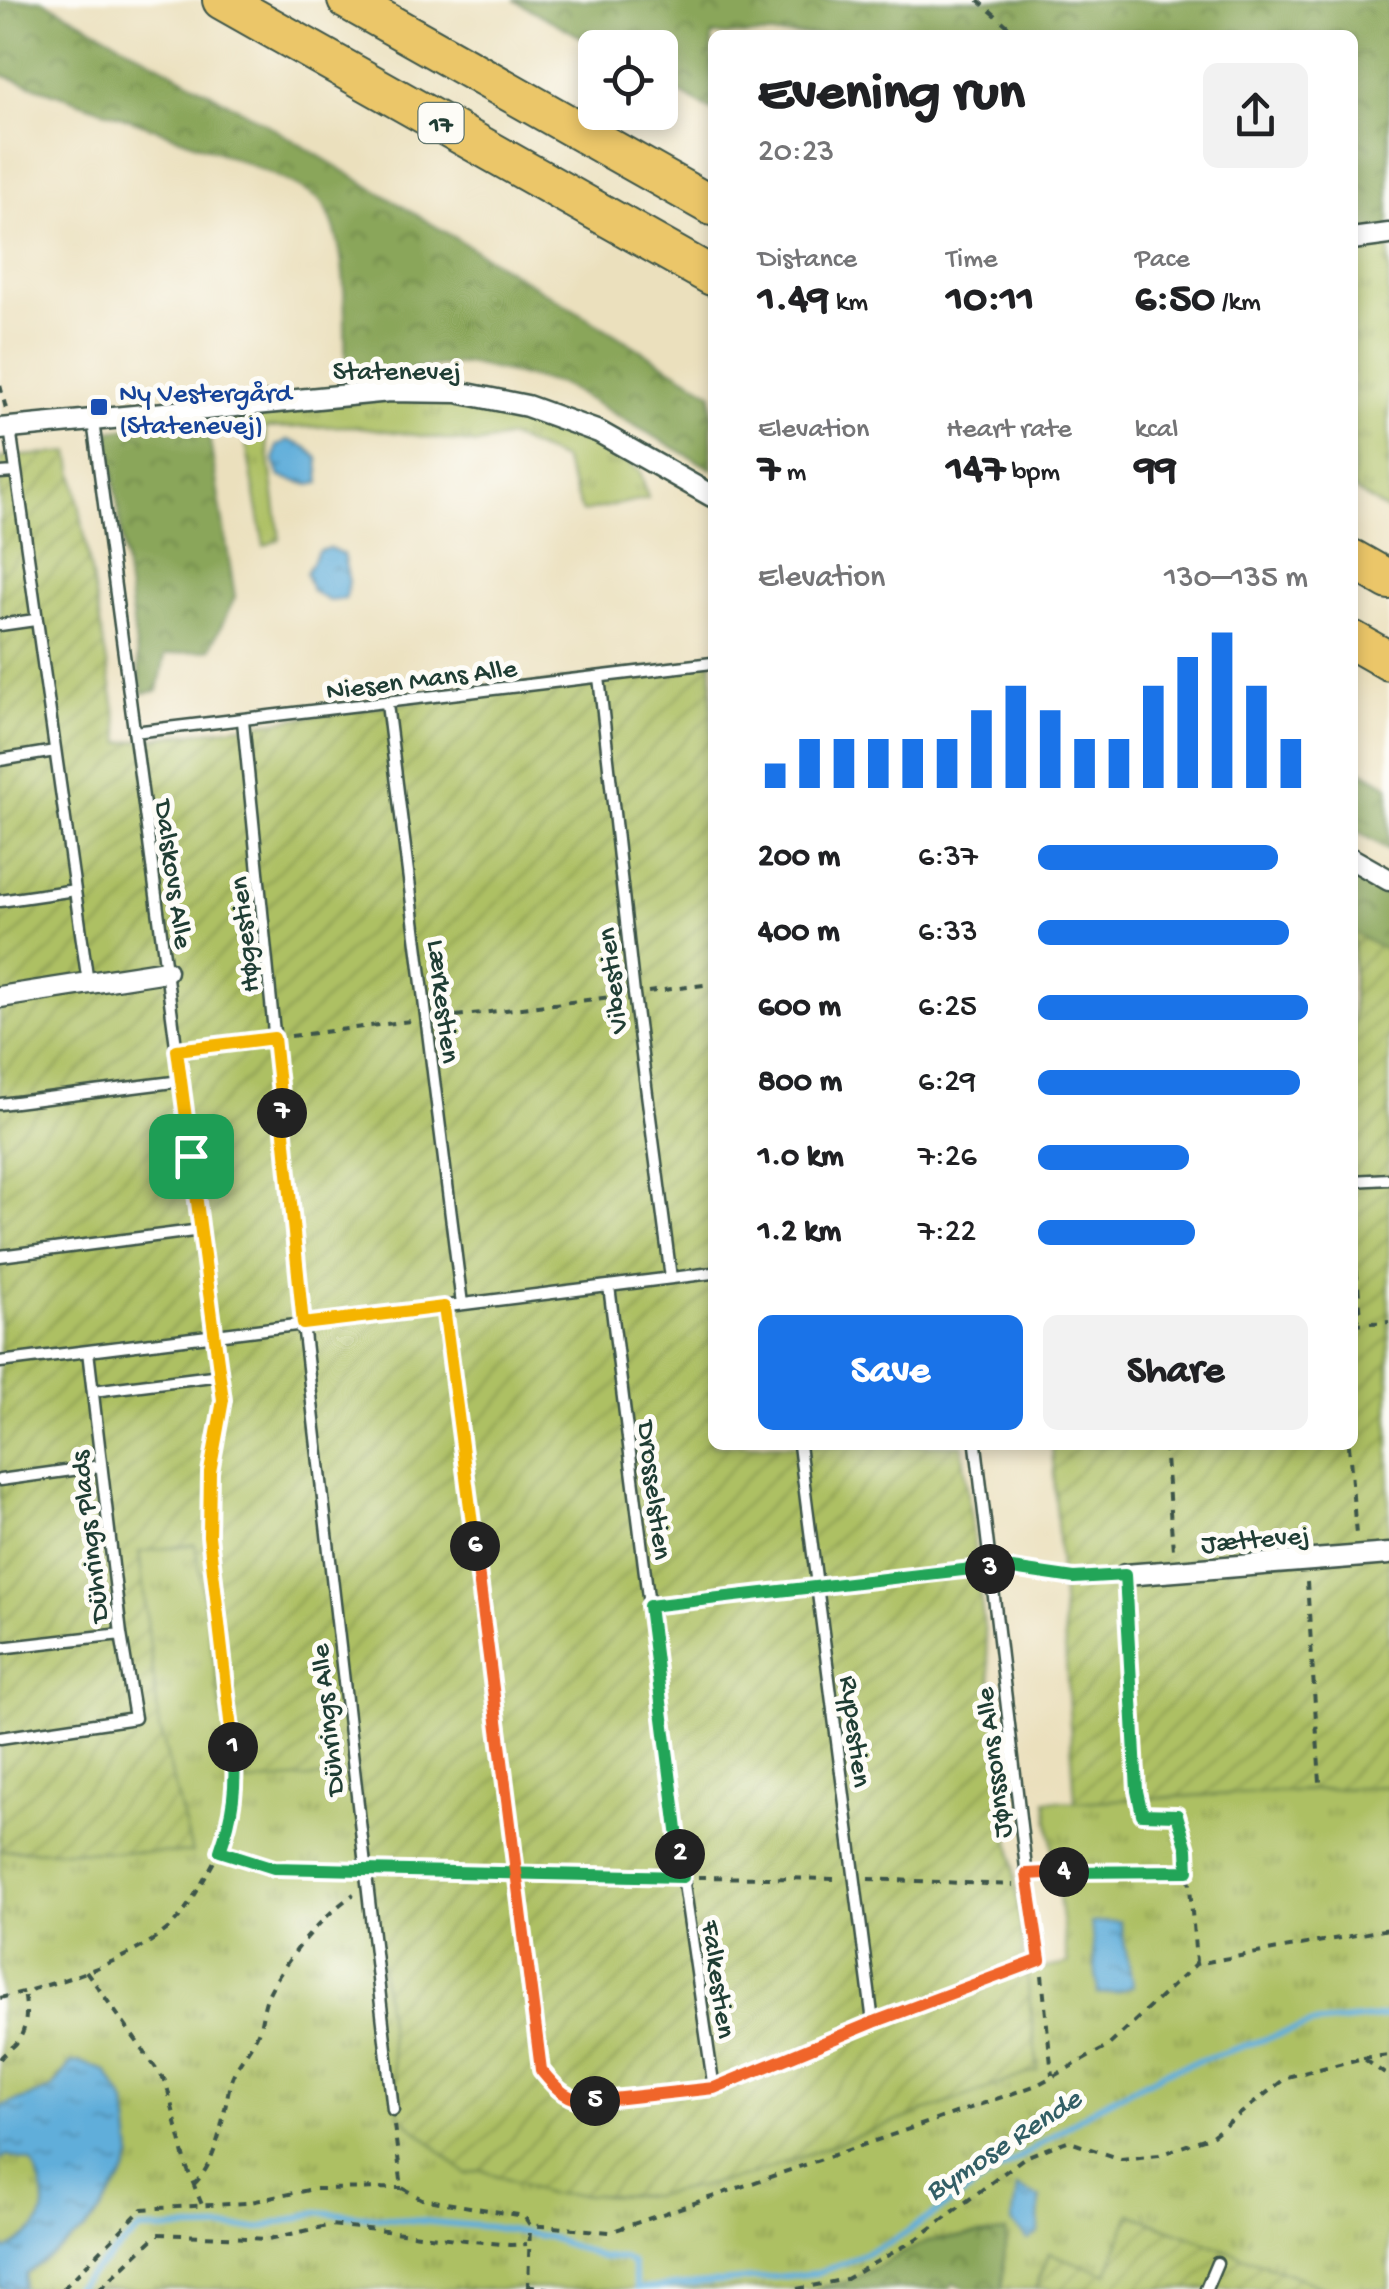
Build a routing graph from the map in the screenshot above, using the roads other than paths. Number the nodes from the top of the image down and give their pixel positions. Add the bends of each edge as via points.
1 (222, 0) edge
2 (346, 0) edge
3 (708, 204) edge
4 (1389, 234) edge
5 (1358, 239) edge
6 (708, 274) edge
7 (92, 419) junction
8 (5, 429) edge
9 (15, 472) junction
10 (0, 474) edge
11 (708, 494) edge
12 (1358, 563) edge
13 (1389, 580) edge
14 (35, 620) junction
15 (0, 624) edge
16 (1358, 643) edge
17 (1389, 661) edge
18 (708, 663) edge
19 (599, 677) junction
20 (388, 704) junction
21 (243, 721) junction
22 (134, 732) junction
23 (55, 752) junction
24 (0, 760) edge
25 (1358, 863) edge
26 (1389, 880) edge
27 (75, 890) junction
28 (0, 901) edge
29 (166, 971) junction
30 (88, 983) junction
31 (0, 997) edge
32 (181, 1082) junction
33 (0, 1104) edge
34 (1389, 1179) edge
35 (1358, 1182) edge
36 (201, 1230) junction
37 (0, 1256) edge
38 (708, 1274) edge
39 (672, 1278) junction
40 (609, 1286) junction
41 (462, 1304) junction
42 (444, 1307) junction
43 (303, 1324) junction
44 (215, 1335) junction
45 (88, 1351) junction
46 (0, 1362) edge
47 (220, 1375) junction
48 (93, 1392) junction
49 (800, 1450) edge
50 (977, 1450) edge
51 (101, 1466) junction
52 (0, 1480) edge
53 (1389, 1554) edge
54 (990, 1569) junction
55 (1125, 1575) road end
56 (817, 1586) junction
57 (649, 1606) junction
58 (121, 1634) junction
59 (0, 1648) edge
60 (230, 1714) road end
61 (0, 1738) edge
62 (683, 1877) joint
63 (874, 2022) junction
64 (714, 2088) junction
65 (393, 2110) road end
66 (1217, 2263) dead end
67 (1206, 2289) edge

1 - 6 highway, 17
2 - 3 highway, 17
4 - 5 street
7 - 8 street, Statenevej
7 - 11 street, Statenevej via 390,390 457,392 527,406 599,432
7 - 22 lane, Dalskovs Alle
8 - 9 lane
9 - 10 lane
9 - 14 lane
12 - 13 highway
14 - 15 lane
14 - 23 lane
16 - 17 highway
18 - 19 lane, Niesen Mans Alle
19 - 20 lane, Niesen Mans Alle
19 - 39 lane, Vibestien
20 - 21 lane, Niesen Mans Alle
20 - 41 lane, Lærkestien
21 - 22 lane, Niesen Mans Alle
21 - 43 lane, Høgestien
22 - 29 lane, Dalskovs Alle
23 - 24 lane
23 - 27 lane
25 - 26 street
27 - 28 lane
27 - 30 lane
29 - 30 street
29 - 32 lane, Dalskovs Alle
30 - 31 street
32 - 33 lane
32 - 36 lane, Dalskovs Alle
34 - 35 lane
36 - 37 lane
36 - 44 lane, Dalskovs Alle
38 - 39 lane
39 - 40 lane
40 - 41 lane
40 - 57 lane, Drosselstien
41 - 42 lane
42 - 43 lane
42 - 64 lane via 541,2070 556,2090 586,2102
43 - 44 lane
43 - 65 lane, Dührings Alle
44 - 45 lane
44 - 47 lane
45 - 46 lane
45 - 48 lane, Dührings Plads
47 - 48 lane
47 - 60 lane via 209,1536
48 - 51 lane, Dührings Plads
49 - 56 lane, Rypestien
50 - 54 lane, Jønssons Alle
51 - 52 lane
51 - 58 lane, Dührings Plads
53 - 55 street, Jættevej
54 - 56 lane
54 - 63 lane, Jønssons Alle via 1040,1960
56 - 57 lane
56 - 63 lane, Rypestien
57 - 62 lane, Drosselstien
58 - 59 lane
58 - 61 lane, Dührings Plads via 134,1718
62 - 64 lane, Falkestien
63 - 64 lane
66 - 67 lane

